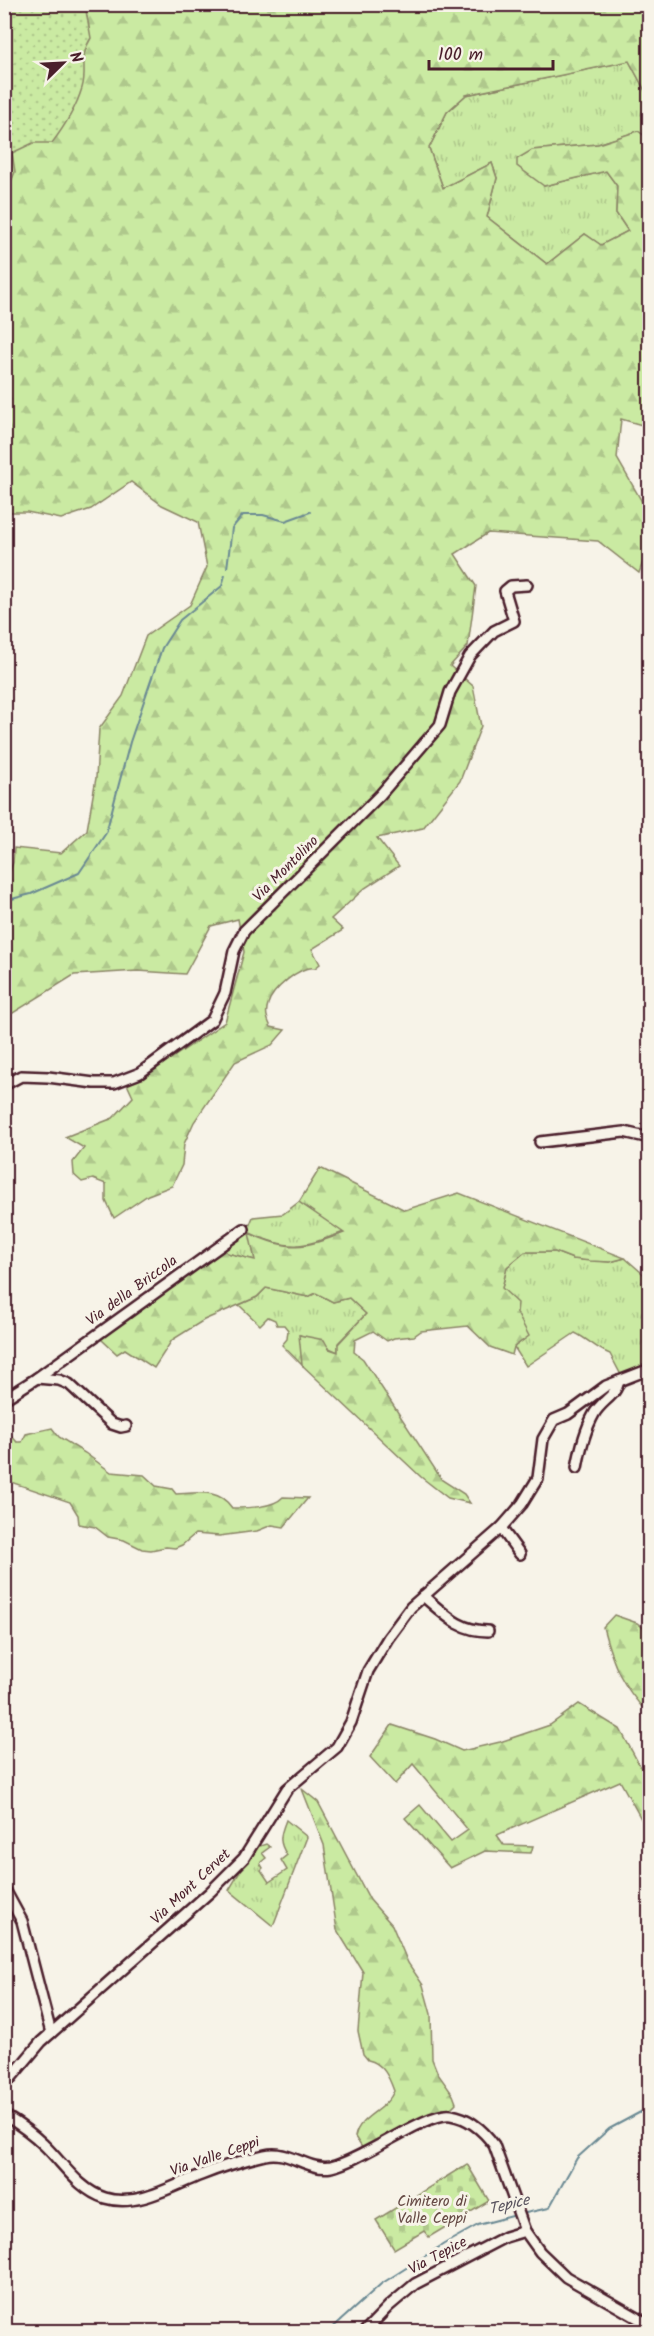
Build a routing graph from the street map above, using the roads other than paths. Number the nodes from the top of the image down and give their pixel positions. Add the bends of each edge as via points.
1 (527, 585) dead end
2 (4, 1085) edge
3 (650, 1138) edge
4 (540, 1142) dead end
5 (244, 1229) dead end
6 (650, 1369) edge
7 (37, 1378) junction
8 (619, 1381) junction
9 (4, 1399) edge
10 (126, 1425) dead end
11 (577, 1468) dead end
12 (501, 1528) junction
13 (520, 1554) dead end
14 (423, 1596) junction
15 (488, 1631) dead end
16 (4, 1888) edge
17 (51, 2033) junction
18 (4, 2083) edge
19 (4, 2115) edge
20 (524, 2227) junction
21 (650, 2325) edge
22 (364, 2331) edge

1 - 2 street, Via Montolino via 511,586 505,591 514,621 494,631 470,656 450,692 440,725 380,795 244,931 234,951 225,993 212,1020 140,1073 114,1083 21,1076
3 - 4 street via 624,1132
5 - 7 street, Via della Briccola
6 - 8 street, Via Mont Cervet
7 - 9 street, Via della Briccola
7 - 10 street via 69,1384 112,1424
8 - 11 street via 618,1389 594,1413
8 - 12 street, Via Mont Cervet via 554,1420 543,1439 537,1478 522,1504
12 - 13 street
12 - 14 street, Via Mont Cervet
14 - 15 street via 458,1626
14 - 17 street, Via Mont Cervet via 388,1638 368,1671 351,1722 337,1747 287,1789 244,1858
16 - 17 street via 22,1921
17 - 18 street, Via Mont Cervet
19 - 20 street, Via Valle Ceppi via 44,2144 90,2191 118,2200 147,2196 267,2154 285,2154 317,2167 330,2167 449,2114 472,2122 485,2132 499,2156
20 - 21 street via 540,2252 566,2277
20 - 22 street, Via Tepice via 415,2284

